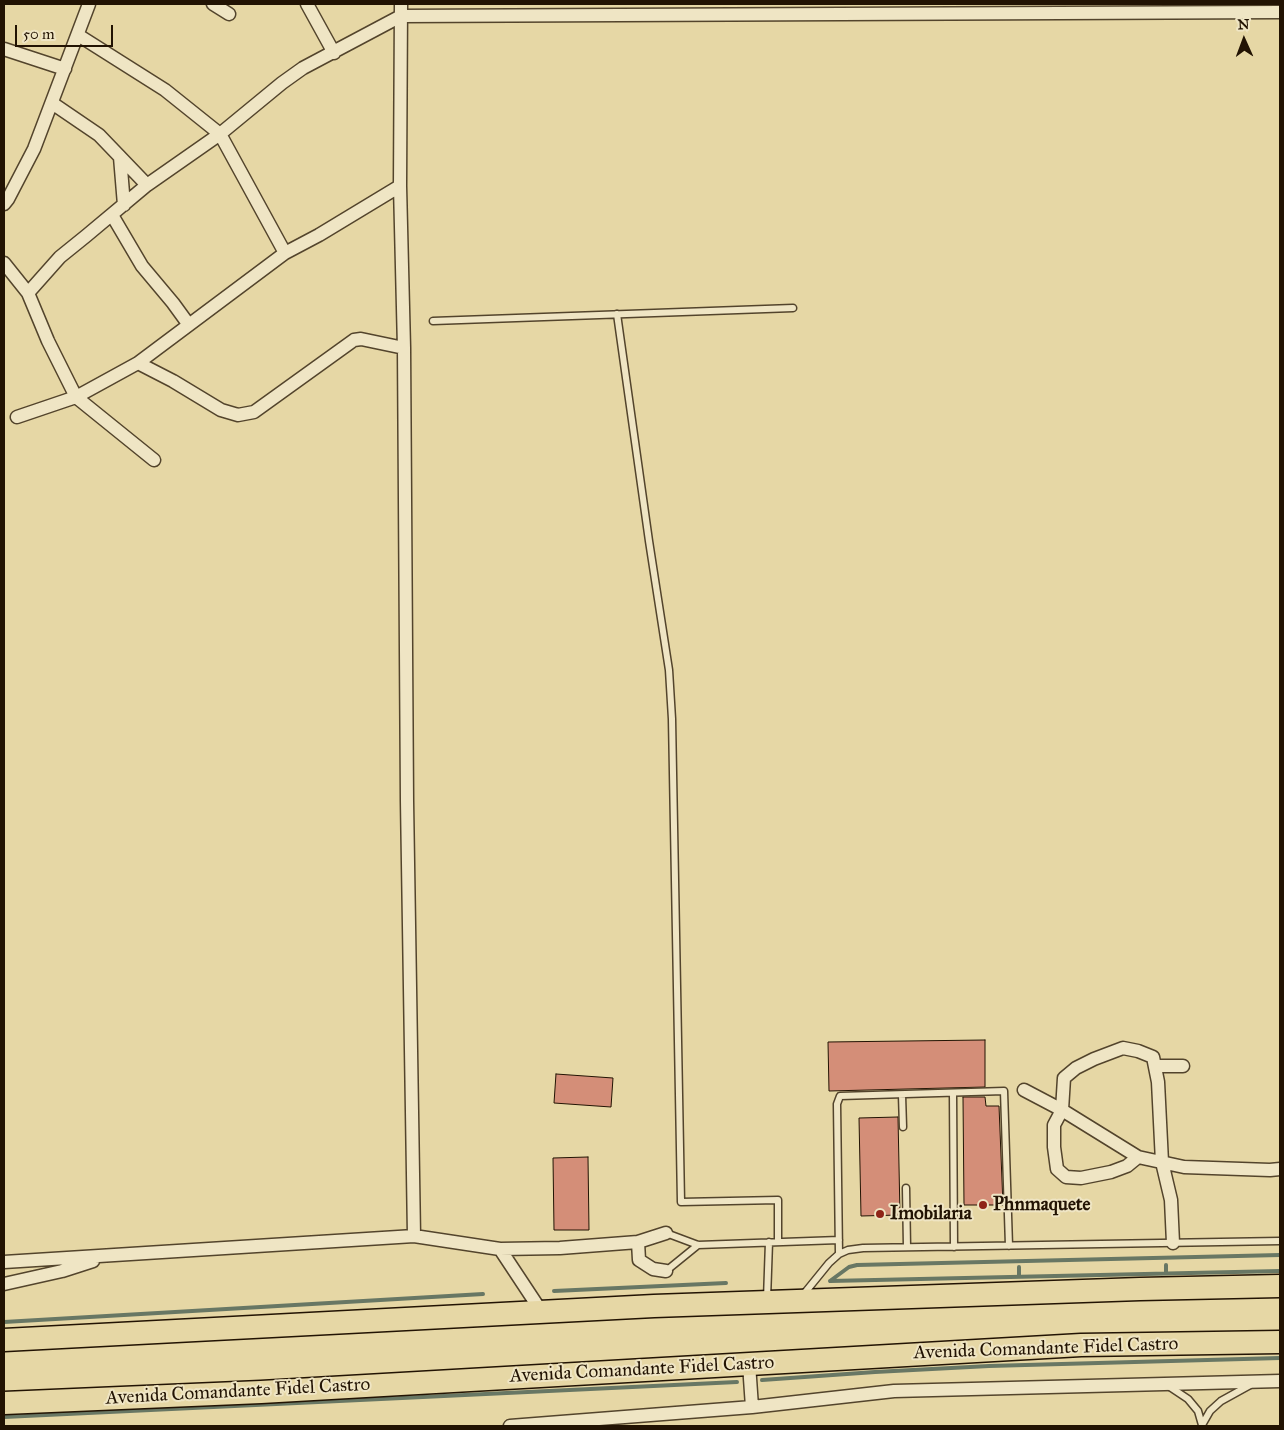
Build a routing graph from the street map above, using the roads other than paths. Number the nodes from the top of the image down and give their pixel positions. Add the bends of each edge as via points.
1 (89, 4) edge
2 (213, 4) edge
3 (307, 4) edge
4 (401, 10) edge
5 (1280, 12) edge
6 (229, 14) dead end
7 (78, 35) junction
8 (4, 49) edge
9 (334, 53) junction
10 (65, 70) junction
11 (52, 103) junction
12 (220, 134) junction
13 (120, 157) junction
14 (147, 185) junction
15 (400, 186) junction
16 (4, 204) edge
17 (124, 205) junction
18 (112, 216) junction
19 (285, 253) junction
20 (4, 263) edge
21 (28, 294) junction
22 (793, 308) dead end
23 (617, 314) junction
24 (433, 320) dead end
25 (189, 325) junction
26 (404, 348) junction
27 (138, 362) junction
28 (76, 398) junction
29 (17, 417) dead end
30 (154, 460) dead end
31 (1155, 1066) junction
32 (1183, 1066) dead end
33 (1024, 1090) dead end
34 (953, 1093) junction
35 (902, 1095) junction
36 (1062, 1110) junction
37 (903, 1127) dead end
38 (1138, 1157) junction
39 (1162, 1162) junction
40 (1280, 1169) edge
41 (906, 1188) dead end
42 (666, 1233) joint
43 (414, 1236) junction
44 (839, 1240) junction
45 (1280, 1241) edge
46 (638, 1242) junction
47 (769, 1242) junction
48 (778, 1242) junction
49 (1173, 1243) junction
50 (698, 1245) junction
51 (1009, 1246) junction
52 (954, 1247) junction
53 (907, 1248) junction
54 (500, 1249) junction
55 (839, 1254) junction
56 (112, 1255) junction
57 (4, 1262) edge
58 (666, 1271) joint
59 (4, 1284) edge
60 (1280, 1286) edge
61 (799, 1300) junction
62 (767, 1301) junction
63 (542, 1310) junction
64 (4, 1340) edge
65 (1280, 1342) edge
66 (749, 1364) junction
67 (1280, 1381) edge
68 (1258, 1382) junction
69 (1164, 1384) junction
70 (4, 1403) edge
71 (752, 1407) junction
72 (1202, 1425) edge
73 (510, 1426) edge

1 - 7 street
2 - 6 street
3 - 9 street
4 - 5 street
4 - 9 street
4 - 15 street
7 - 10 street
7 - 12 street via 165,90
8 - 10 street
9 - 12 street via 303,68
10 - 11 street
11 - 13 street via 99,135
11 - 16 street via 28,162
12 - 14 street
12 - 19 street
13 - 14 street
13 - 17 street
14 - 17 street
15 - 19 street
15 - 26 street
17 - 18 street
18 - 21 street via 60,257
18 - 25 street via 142,266
19 - 25 street
20 - 21 street
21 - 28 street
22 - 23 lane
23 - 24 lane
23 - 48 lane via 669,670 681,1202 778,1200
25 - 27 street
26 - 27 street via 354,340 254,412 238,415 221,410
26 - 43 street
27 - 28 street
28 - 29 street
28 - 30 street
31 - 32 street
31 - 36 street via 1153,1057 1123,1048 1094,1059 1064,1078
31 - 39 street
33 - 36 street
34 - 35 lane
34 - 51 lane via 1004,1091
34 - 52 lane
35 - 37 lane
35 - 44 lane via 840,1096 838,1100
36 - 38 street
36 - 38 street via 1054,1125 1054,1147 1057,1169 1066,1177 1081,1178 1111,1172 1127,1166
38 - 39 street
39 - 40 street via 1184,1167
39 - 49 street via 1171,1200
41 - 53 lane
42 - 46 street
42 - 50 lane
43 - 54 street
43 - 56 street
44 - 48 lane
44 - 55 lane
45 - 49 lane
46 - 54 street
46 - 58 street via 639,1260 653,1269
47 - 48 lane
47 - 50 lane
47 - 62 lane
49 - 51 lane
50 - 58 lane
51 - 52 lane
52 - 53 lane
53 - 55 lane via 862,1248
54 - 63 street
55 - 61 lane
56 - 57 street
56 - 59 street
60 - 61 highway
61 - 62 highway
62 - 63 highway
63 - 64 highway
65 - 66 highway, Avenida Comandante Fidel Castro via 1081,1345
66 - 70 highway, Avenida Comandante Fidel Castro
66 - 71 street
67 - 68 street
68 - 69 street
68 - 72 lane via 1221,1401
69 - 71 street via 894,1391
69 - 72 lane via 1188,1399 1198,1411
71 - 73 street

